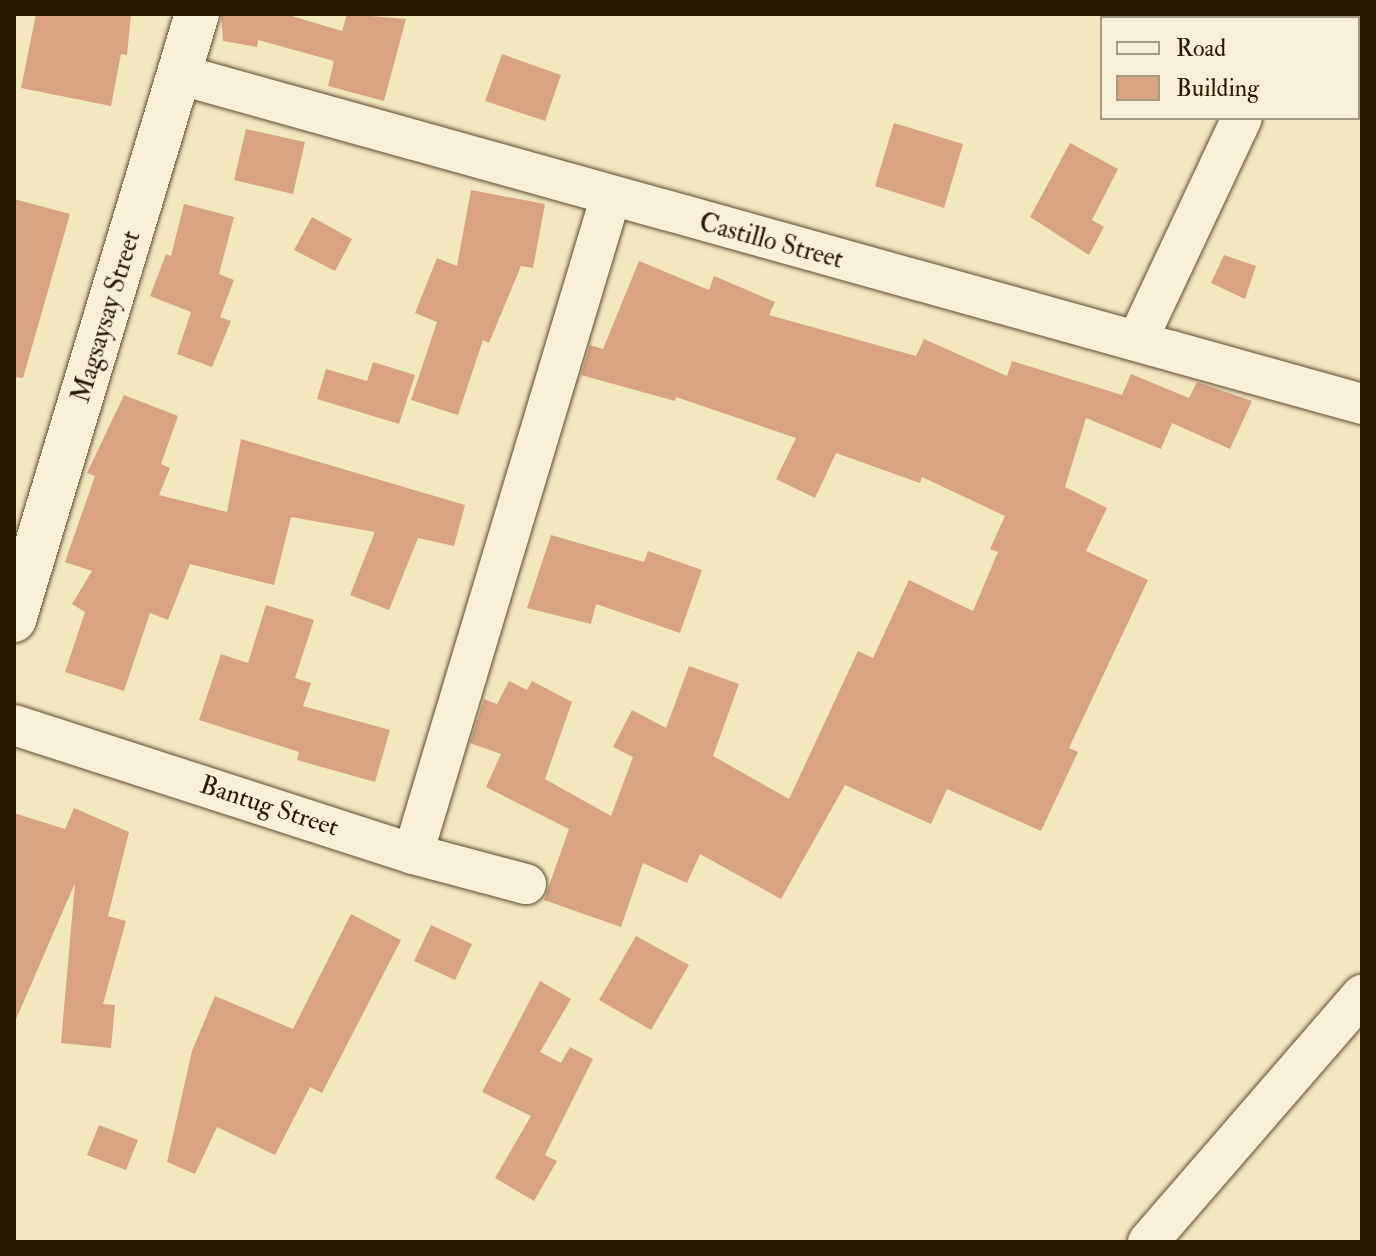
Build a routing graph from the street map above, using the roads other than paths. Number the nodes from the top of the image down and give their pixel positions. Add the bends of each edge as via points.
1 (197, 14) edge
2 (181, 75) junction
3 (1241, 120) edge
4 (610, 199) junction
5 (1137, 341) junction
6 (1362, 404) edge
7 (14, 620) edge
8 (14, 725) edge
9 (413, 854) junction
10 (526, 884) dead end
11 (1362, 995) edge
12 (1148, 1242) edge

1 - 2 street, Magsaysay Street
2 - 4 street, Castillo Street
2 - 7 street, Magsaysay Street
3 - 5 street
4 - 5 street, Castillo Street
4 - 9 street
5 - 6 street, Castillo Street
8 - 9 street, Bantug Street
9 - 10 street, Bantug Street
11 - 12 street

